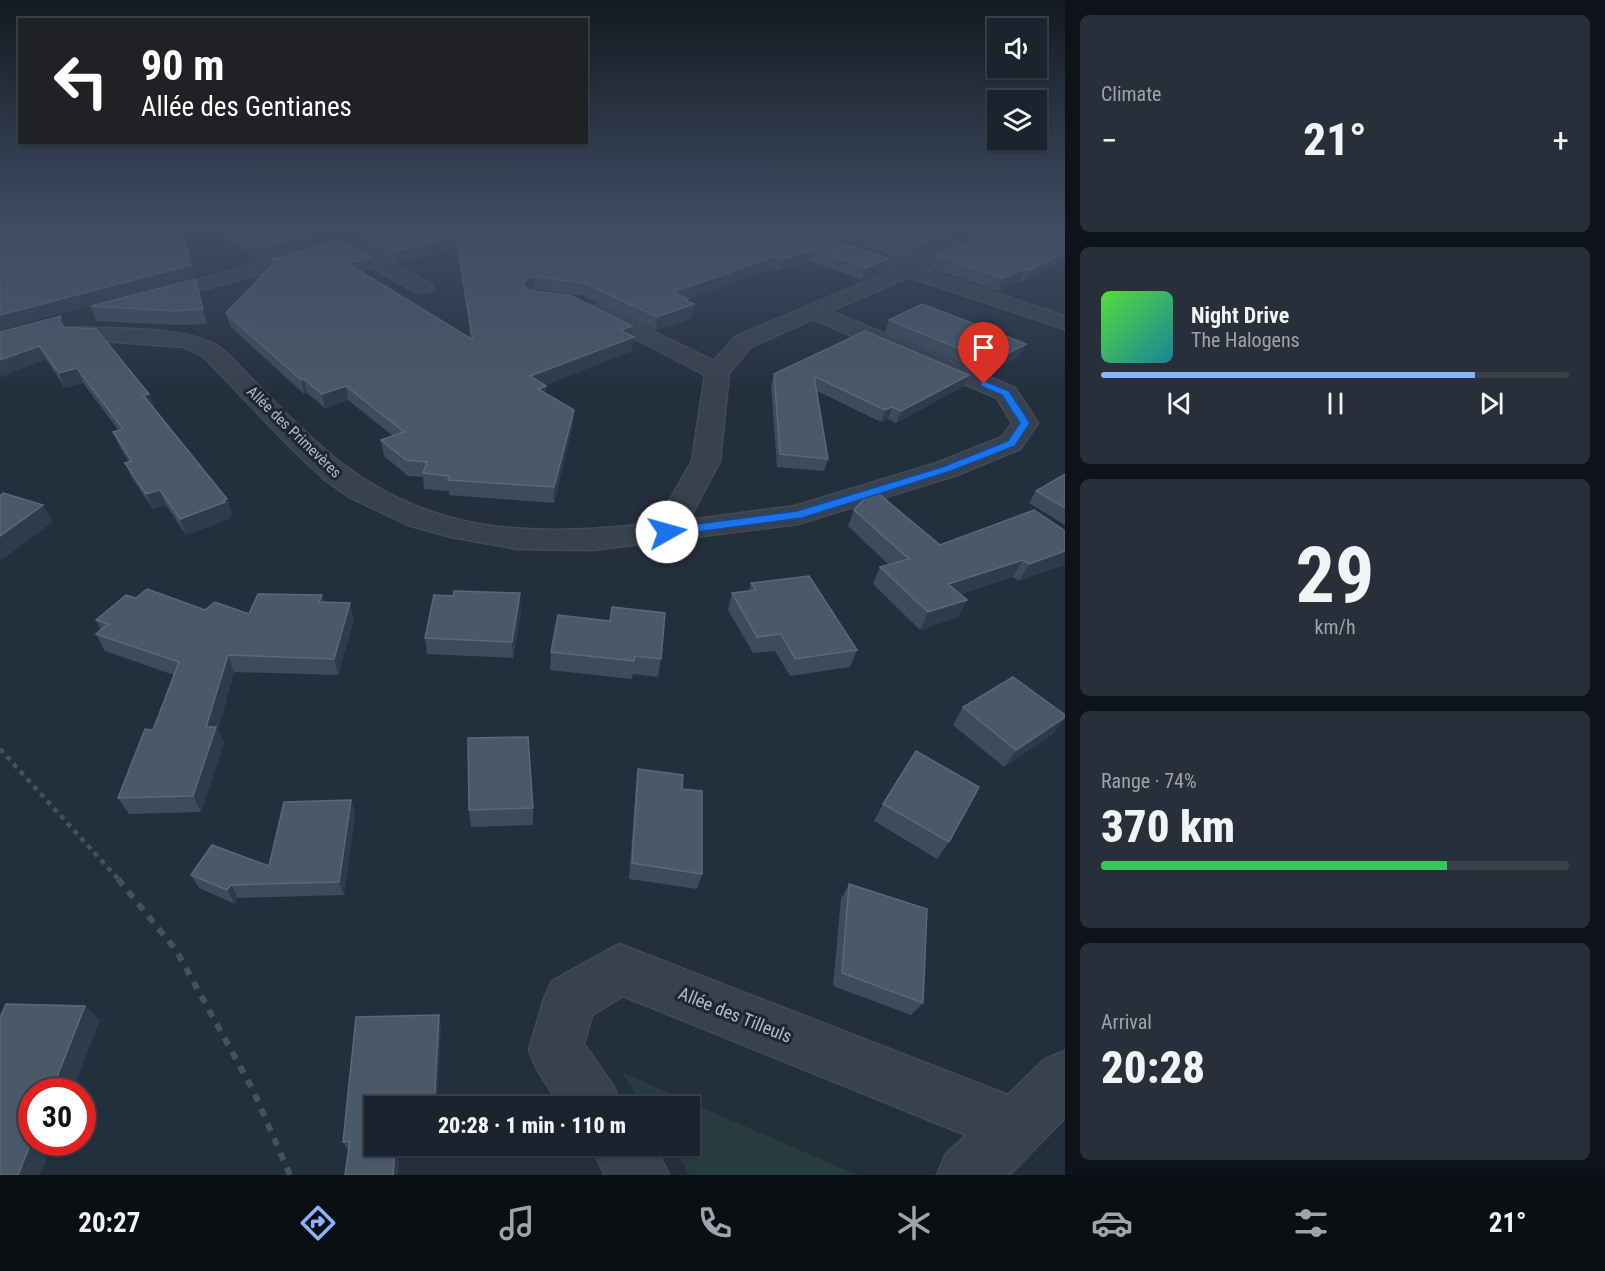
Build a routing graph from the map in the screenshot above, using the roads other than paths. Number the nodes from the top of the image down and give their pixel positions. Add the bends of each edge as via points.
1 (206, 283) edge
2 (414, 283) edge
3 (879, 283) edge
4 (945, 283) edge
5 (423, 288) dead end
6 (139, 301) edge
7 (577, 302) edge
8 (814, 312) junction
9 (77, 323) dead end
10 (1065, 323) edge
11 (717, 372) junction
12 (667, 532) junction
13 (1065, 1079) edge
14 (587, 1096) edge
15 (1017, 1127) junction
16 (627, 1156) edge
17 (639, 1175) edge
18 (967, 1175) edge

1 - 6 street
2 - 5 street
3 - 8 street
4 - 10 street
7 - 11 street
8 - 11 street via 743,342
8 - 12 street, Allée des Primevères via 1006,393 1025,423 1011,443 946,469 798,515
9 - 12 street, Allée des Primevères via 188,341 211,351 335,475 388,507 447,528 506,538 579,542
11 - 12 street via 706,461
13 - 15 street
14 - 15 street, Allée des Tilleuls via 556,1050 570,999 619,969
15 - 18 street
16 - 17 street

